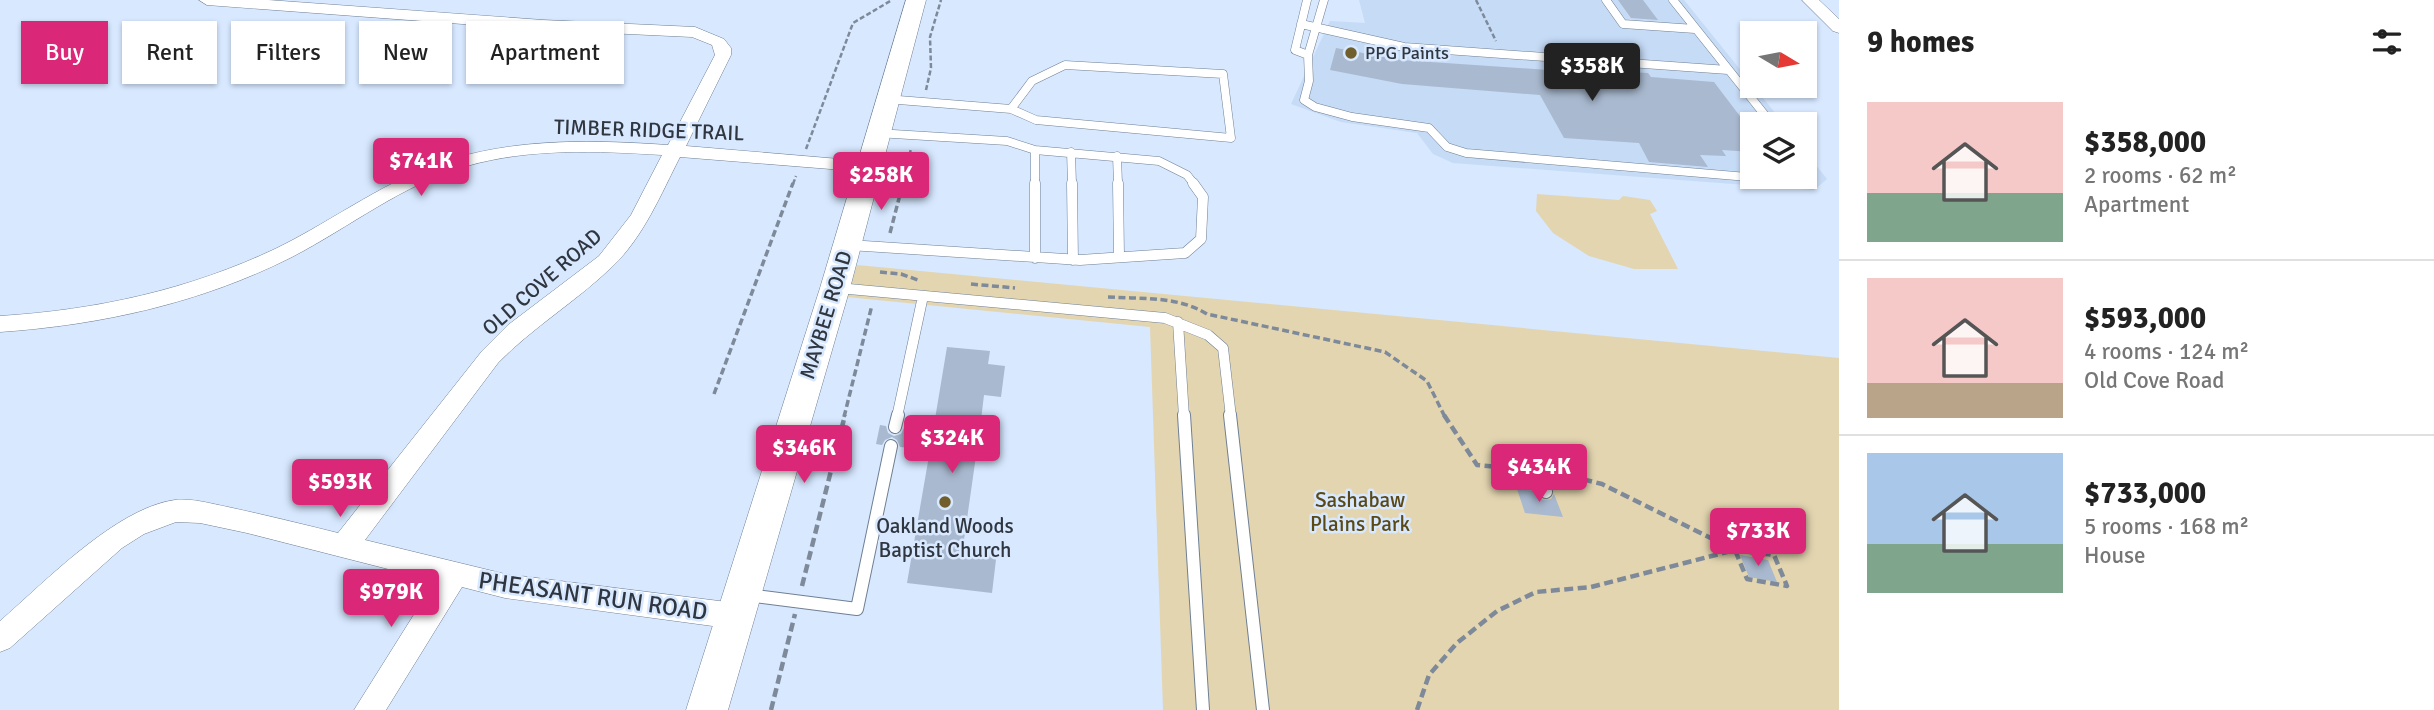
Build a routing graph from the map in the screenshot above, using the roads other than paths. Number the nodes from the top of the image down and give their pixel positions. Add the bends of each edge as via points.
1 (207, 0) edge
2 (916, 0) edge
3 (1307, 0) edge
4 (1324, 0) edge
5 (1606, 0) edge
6 (1673, 0) edge
7 (1810, 0) edge
8 (1826, 0) edge
9 (1839, 13) edge
10 (1301, 24) junction
11 (1316, 28) junction
12 (1839, 28) edge
13 (1695, 29) junction
14 (1308, 55) junction
15 (1728, 70) junction
16 (886, 99) junction
17 (1011, 109) junction
18 (1762, 112) edge
19 (877, 133) junction
20 (1035, 150) junction
21 (674, 151) junction
22 (1071, 152) junction
23 (1118, 156) junction
24 (869, 166) junction
25 (1740, 176) edge
26 (847, 245) junction
27 (1119, 257) junction
28 (1035, 258) junction
29 (1073, 260) junction
30 (835, 288) junction
31 (923, 296) junction
32 (1178, 322) junction
33 (0, 324) edge
34 (895, 427) dead end
35 (891, 446) dead end
36 (1543, 472) road end
37 (1546, 492) dead end
38 (345, 545) junction
39 (455, 574) junction
40 (738, 605) junction
41 (0, 639) edge
42 (369, 710) edge
43 (707, 710) edge
44 (1203, 710) edge
45 (1264, 710) edge

1 - 21 street, OLD COVE ROAD via 707,36 718,42 723,55
2 - 16 main road, MAYBEE ROAD
3 - 10 lane
4 - 11 lane
5 - 13 lane via 1623,24
6 - 13 lane
7 - 12 street
8 - 9 street
10 - 11 lane
10 - 14 lane via 1295,50
11 - 14 lane
11 - 15 lane via 1405,47
13 - 15 lane
14 - 25 lane via 1304,100 1315,107 1429,128 1447,147 1466,153
15 - 18 lane
16 - 17 lane
16 - 19 main road, MAYBEE ROAD
17 - 17 lane via 1032,81 1065,65 1223,74 1231,138 1035,120
19 - 20 lane via 1007,141
19 - 24 main road, MAYBEE ROAD
20 - 22 lane
20 - 28 lane
21 - 24 street, TIMBER RIDGE TRAIL
21 - 33 street, TIMBER RIDGE TRAIL via 565,145 483,156 413,179 286,251 161,300 44,323
21 - 38 street, OLD COVE ROAD via 625,240 606,261 489,357
22 - 23 lane
22 - 29 lane
23 - 27 lane
23 - 27 lane via 1159,161 1187,175 1203,197 1201,239 1185,253
24 - 26 main road, MAYBEE ROAD
26 - 28 lane
26 - 30 main road, MAYBEE ROAD
27 - 29 lane
28 - 29 lane
30 - 31 lane
30 - 40 main road, MAYBEE ROAD
31 - 32 lane
31 - 34 lane
32 - 44 lane
32 - 45 lane via 1208,335 1223,348
35 - 40 lane via 857,609 798,602
36 - 37 lane
38 - 39 street, PHEASANT RUN ROAD
38 - 41 street, PHEASANT RUN ROAD via 200,512 175,511 113,540
39 - 40 street, PHEASANT RUN ROAD via 505,586
39 - 42 street
40 - 43 main road, MAYBEE ROAD

